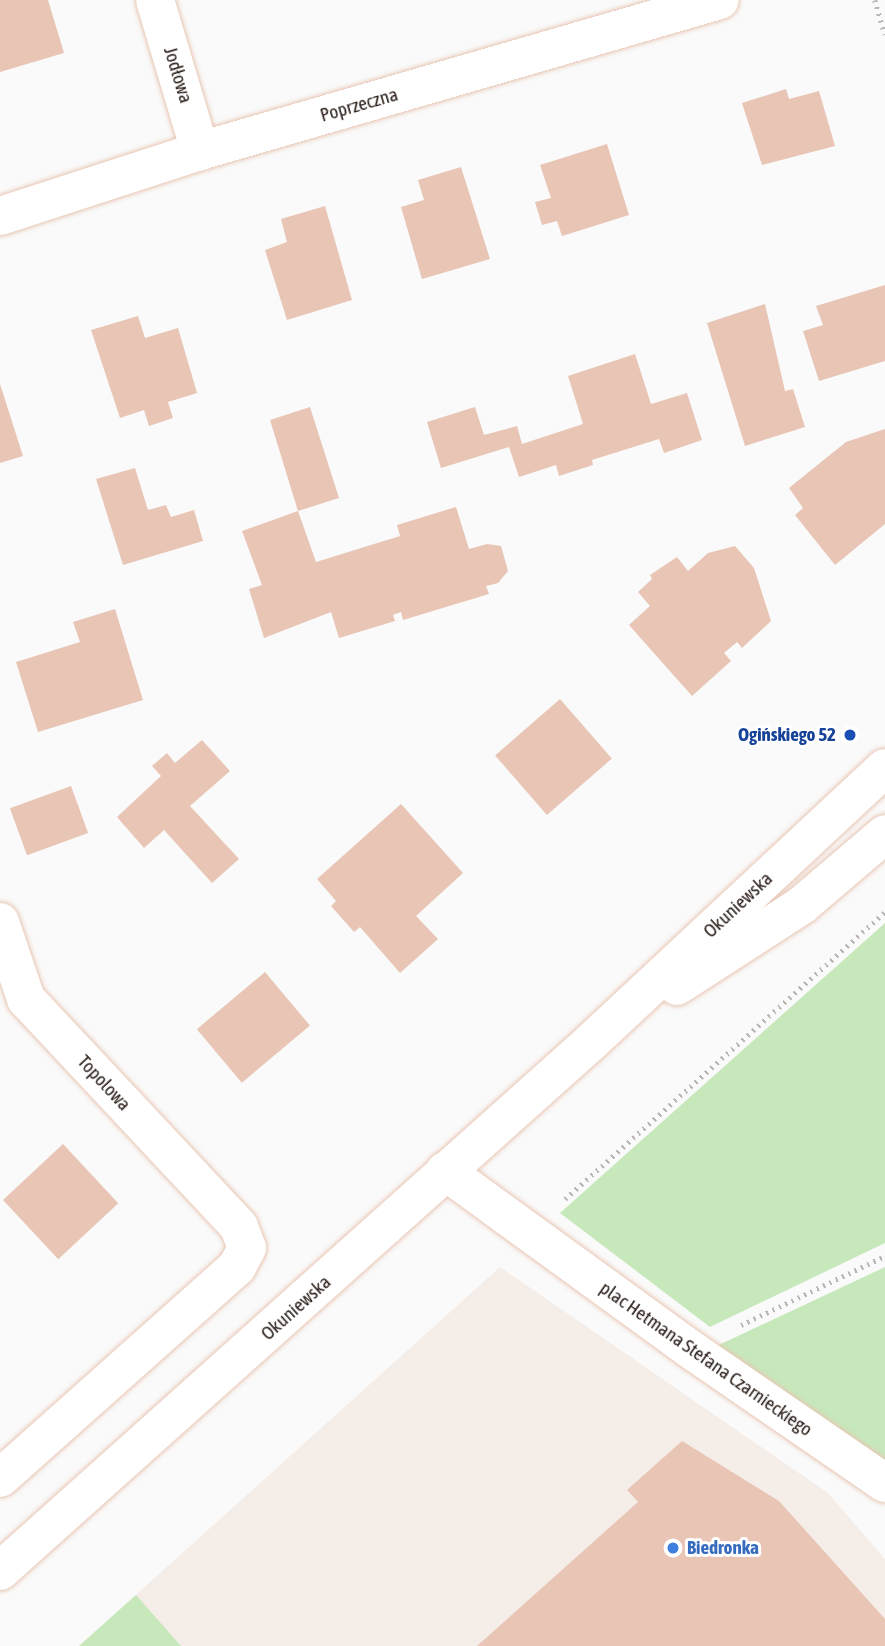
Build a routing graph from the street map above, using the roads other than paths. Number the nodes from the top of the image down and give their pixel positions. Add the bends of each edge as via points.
1 (155, 0) edge
2 (720, 0) edge
3 (200, 151) junction
4 (0, 216) edge
5 (885, 768) edge
6 (885, 834) edge
7 (0, 922) edge
8 (590, 1043) junction
9 (445, 1171) junction
10 (0, 1478) edge
11 (885, 1483) edge
12 (0, 1571) edge

1 - 3 street, Jodłowa
2 - 3 street, Poprzeczna
3 - 4 street, Poprzeczna
5 - 8 street, Okuniewska
6 - 8 street, Okuniewska via 802,905
7 - 10 street, Topolowa via 26,999 239,1227 247,1248 237,1266
8 - 9 street, Okuniewska
9 - 11 street, plac Hetmana Stefana Czarnieckiego
9 - 12 street, Okuniewska

